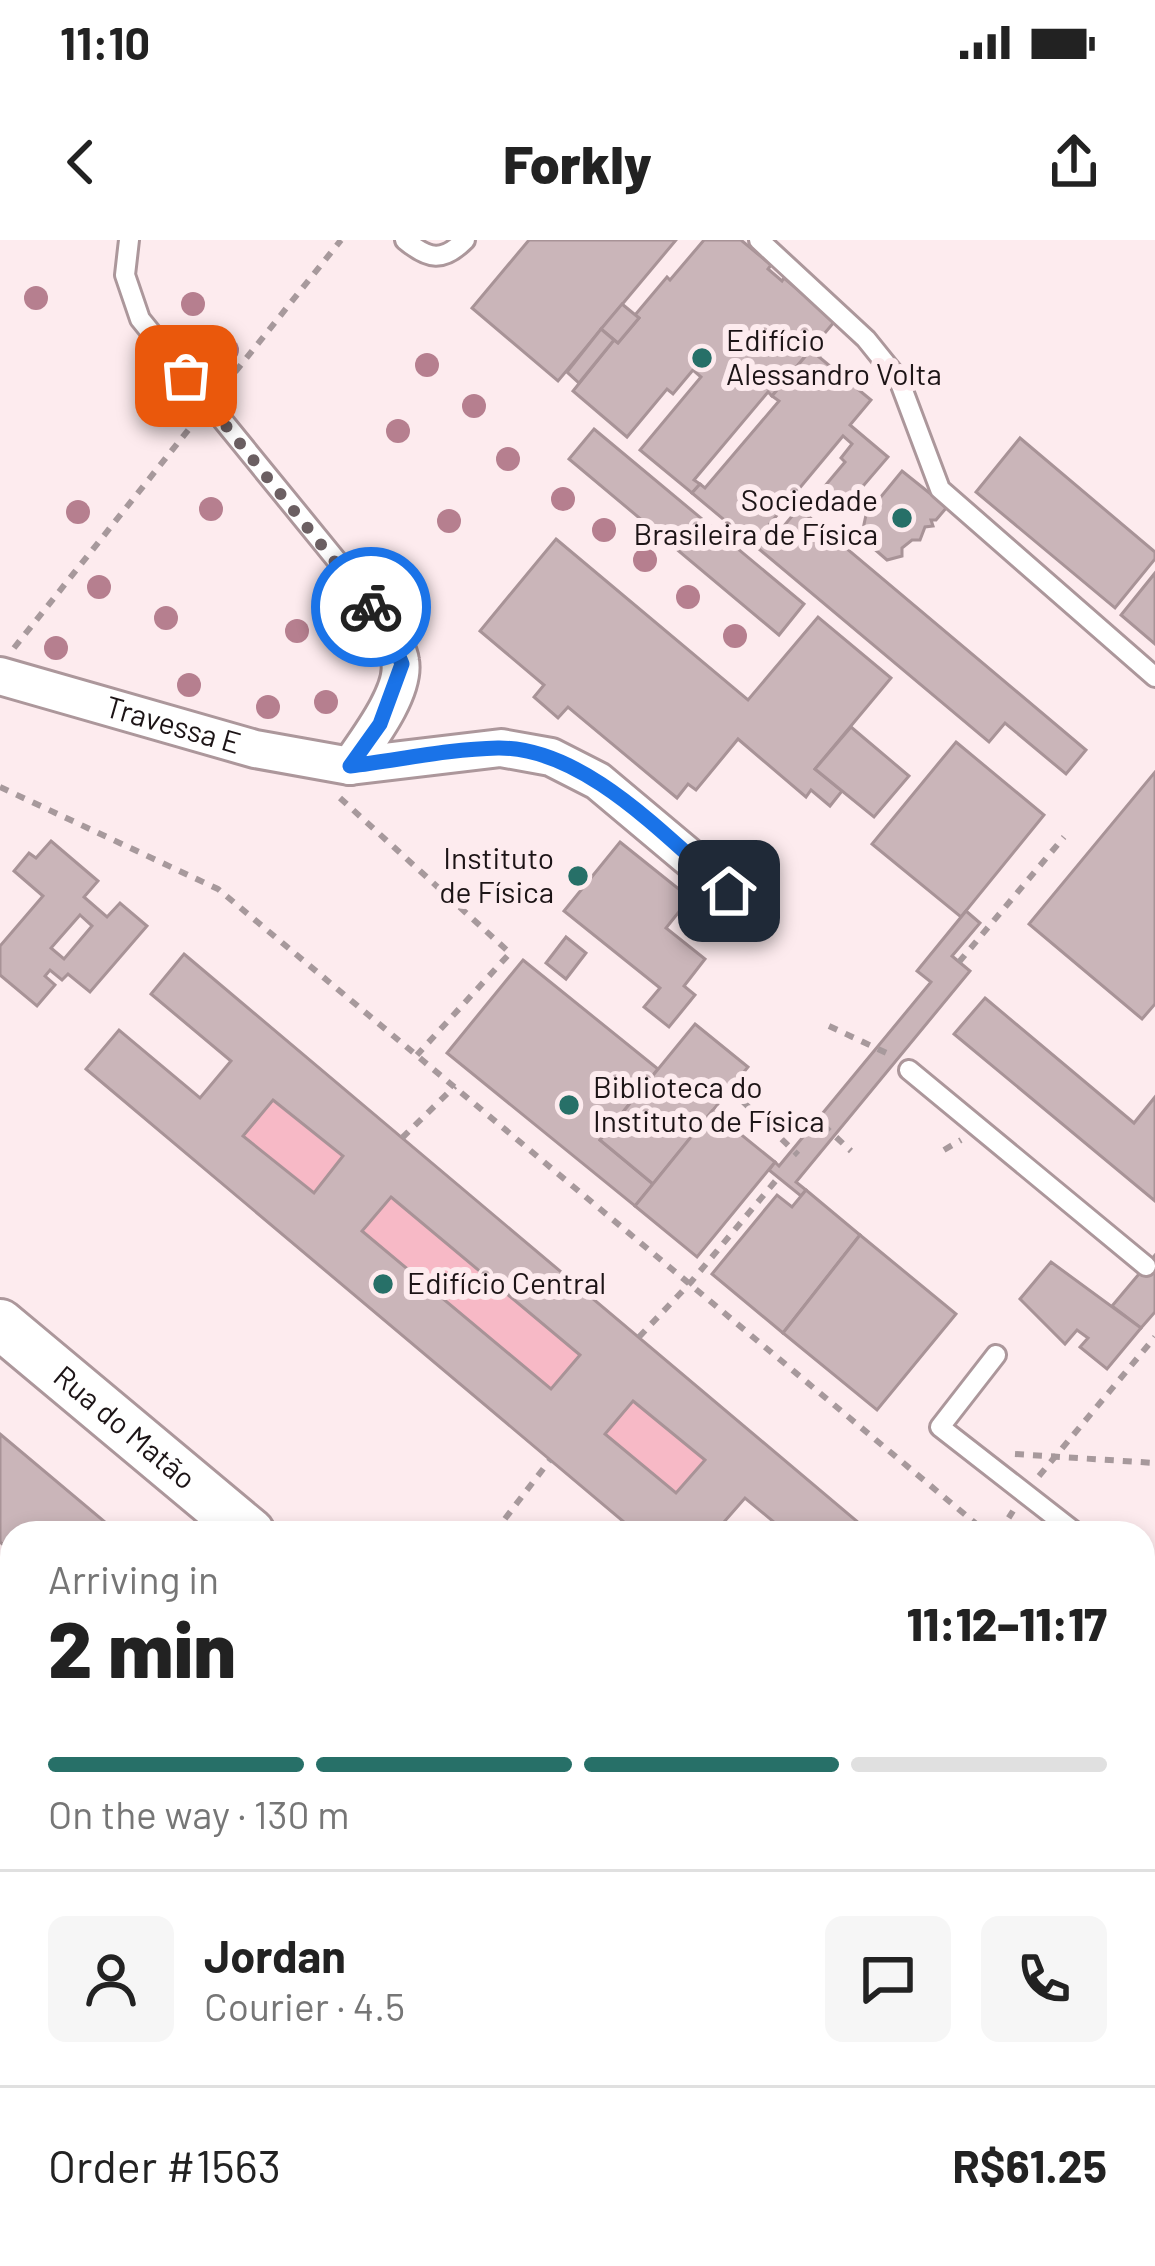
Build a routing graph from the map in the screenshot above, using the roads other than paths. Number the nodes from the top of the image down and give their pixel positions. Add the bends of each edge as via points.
1 (129, 240) edge
2 (406, 240) edge
3 (465, 240) edge
4 (759, 240) edge
5 (389, 633) joint
6 (0, 676) edge
7 (1155, 677) edge
8 (350, 766) junction
9 (729, 891) dead end
10 (909, 1070) dead end
11 (1145, 1266) dead end
12 (0, 1324) edge
13 (996, 1355) dead end
14 (236, 1521) edge
15 (1061, 1521) edge

1 - 5 lane via 125,275 140,320
2 - 3 lane via 426,254 450,255
4 - 7 lane via 899,380 940,489
5 - 8 street via 402,664 395,690
6 - 8 street, Travessa E
8 - 9 street, Travessa E via 500,748 551,757 598,781
10 - 11 lane
12 - 14 street, Rua do Matão
13 - 15 lane via 940,1427

